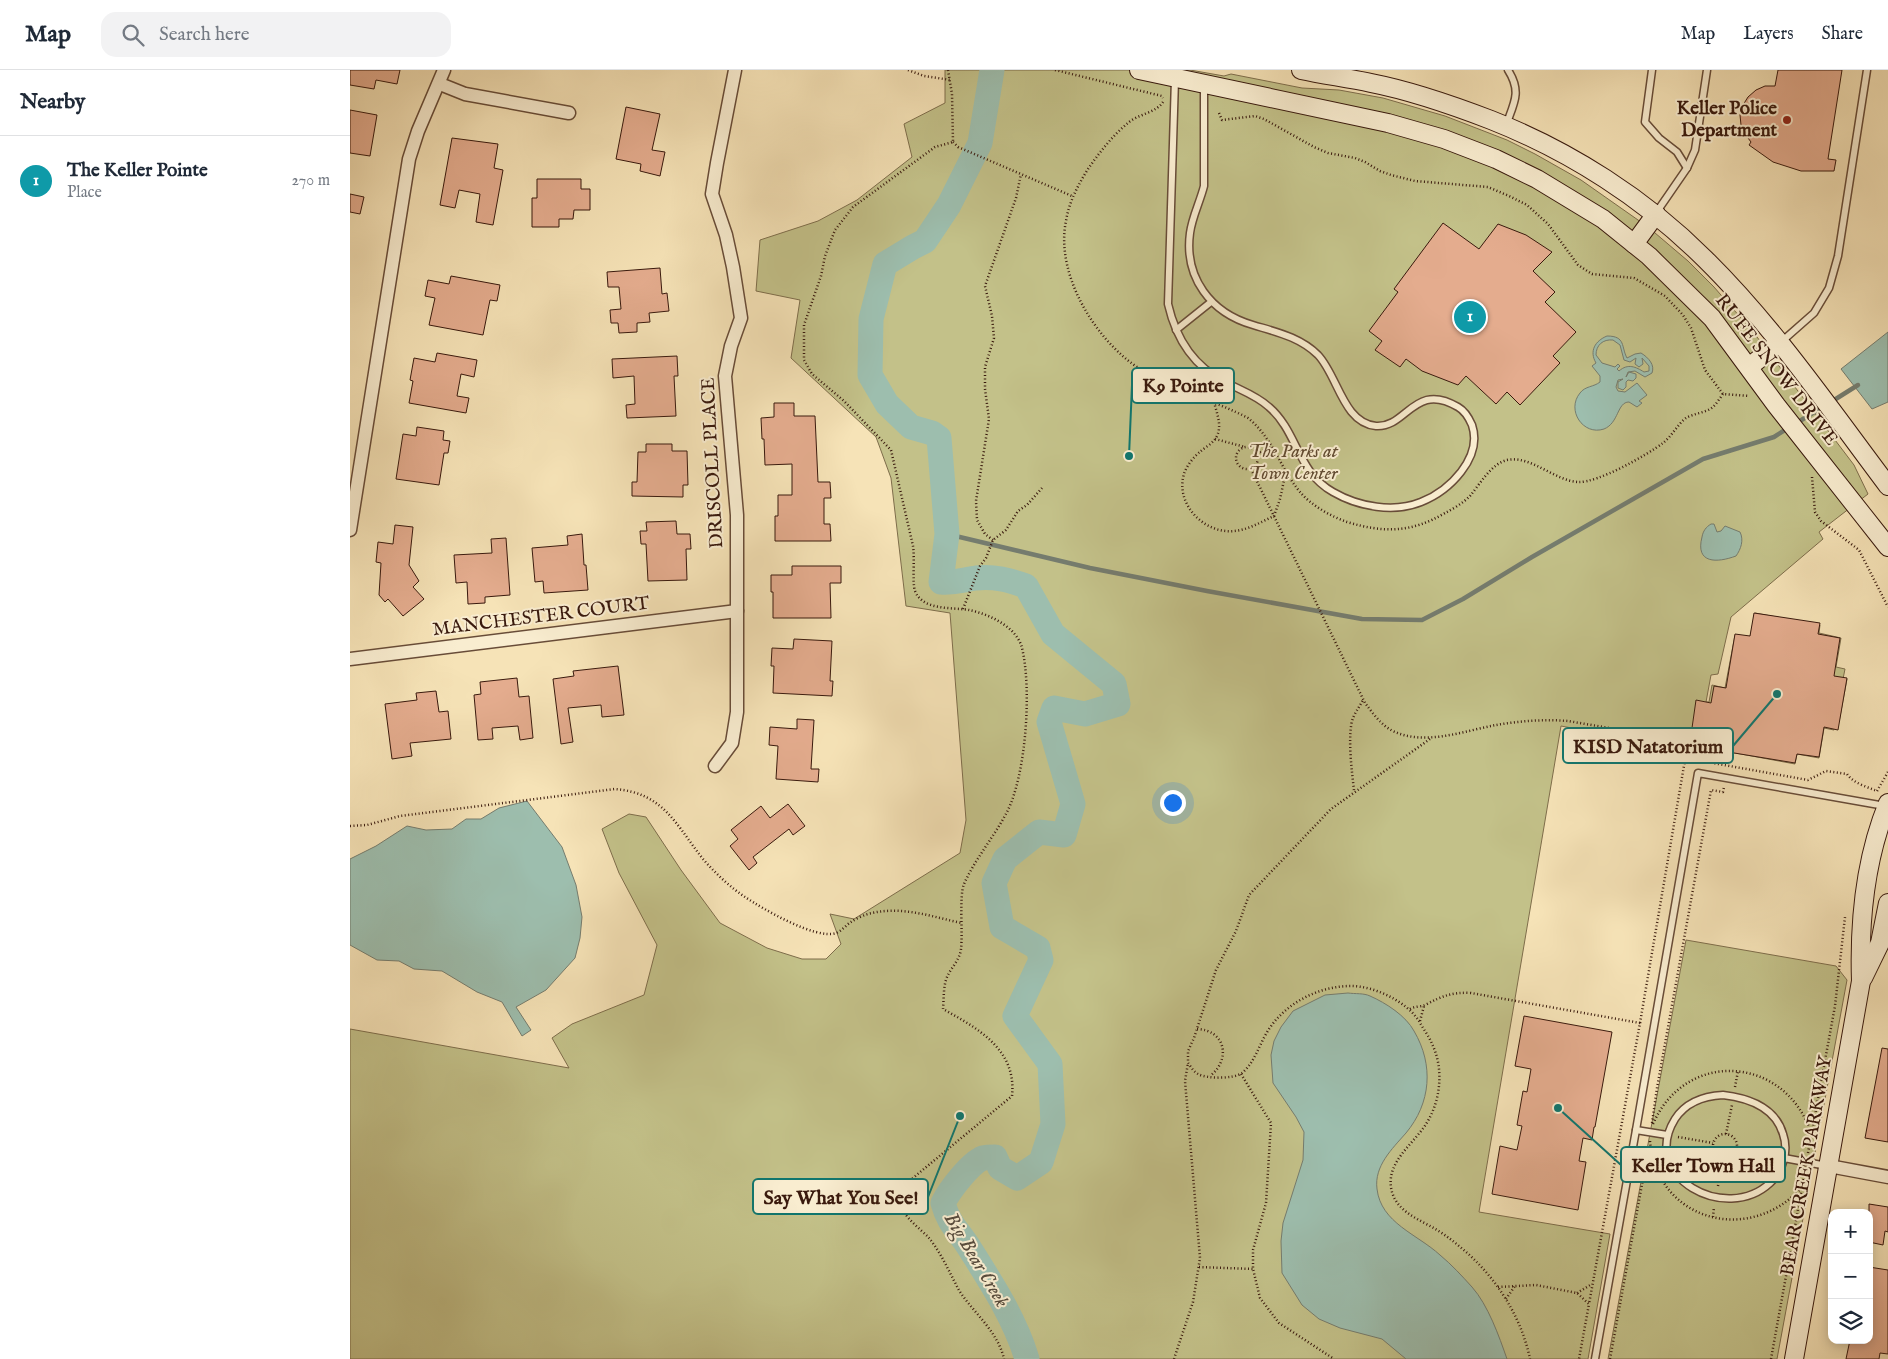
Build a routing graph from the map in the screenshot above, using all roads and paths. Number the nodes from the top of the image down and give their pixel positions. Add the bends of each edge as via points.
1 (444, 70) edge
2 (736, 70) edge
3 (908, 70) edge
4 (948, 70) edge
5 (1055, 70) edge
6 (1139, 70) edge
7 (1301, 70) edge
8 (1508, 70) edge
9 (1652, 70) edge
10 (1707, 70) edge
11 (1867, 70) edge
12 (1176, 74) edge
13 (1205, 77) edge
14 (951, 80) junction
15 (440, 84) junction
16 (569, 112) dead end
17 (1219, 113) dead end
18 (1505, 126) junction
19 (953, 142) junction
20 (1688, 168) junction
21 (1021, 174) junction
22 (1072, 196) junction
23 (1656, 214) junction
24 (1634, 244) junction
25 (1211, 302) junction
26 (1176, 330) junction
27 (1779, 343) junction
28 (1749, 367) junction
29 (1722, 394) junction
30 (1754, 397) dead end
31 (1214, 402) junction
32 (1215, 439) junction
33 (1272, 446) junction
34 (1246, 447) junction
35 (1258, 454) junction
36 (1816, 467) junction
37 (1251, 469) junction
38 (1286, 471) junction
39 (1888, 486) edge
40 (1042, 488) dead end
41 (1274, 516) junction
42 (350, 530) edge
43 (993, 540) junction
44 (1888, 547) edge
45 (1888, 607) edge
46 (963, 609) junction
47 (737, 611) junction
48 (350, 659) edge
49 (1364, 700) junction
50 (1430, 739) junction
51 (1686, 754) junction
52 (715, 766) dead end
53 (1728, 766) junction
54 (1888, 772) edge
55 (1726, 778) junction
56 (1354, 791) junction
57 (1881, 801) edge
58 (350, 826) edge
59 (1888, 903) edge
60 (1846, 912) dead end
61 (962, 923) junction
62 (1861, 981) junction
63 (1424, 1006) junction
64 (1410, 1009) junction
65 (1420, 1022) junction
66 (1640, 1022) junction
67 (1197, 1028) junction
68 (1188, 1063) junction
69 (1241, 1074) junction
70 (1210, 1076) junction
71 (1636, 1130) junction
72 (1651, 1133) junction
73 (1667, 1135) junction
74 (1650, 1142) dead end
75 (1713, 1143) junction
76 (1737, 1149) junction
77 (1784, 1158) junction
78 (1807, 1162) junction
79 (1828, 1166) junction
80 (1888, 1177) edge
81 (1199, 1267) junction
82 (1253, 1269) junction
83 (1592, 1284) junction
84 (1515, 1286) junction
85 (1498, 1287) junction
86 (1577, 1292) junction
87 (1505, 1299) junction
88 (1589, 1304) junction
89 (1004, 1359) edge
90 (1174, 1359) edge
91 (1334, 1359) edge
92 (1530, 1359) edge
93 (1579, 1359) edge
94 (1595, 1359) edge
95 (1610, 1359) edge
96 (1771, 1359) edge
97 (1794, 1359) edge

1 - 15 street
2 - 47 street, DRISCOLL PLACE via 712,194 731,259 741,318 725,376 737,515
3 - 14 path
4 - 14 path
5 - 22 path via 1162,96 1165,100 1159,108 1128,122 1118,132 1089,168
6 - 12 main road, RUFE SNOW DRIVE
7 - 18 main road, RUFE SNOW DRIVE via 1415,94
8 - 18 lane via 1516,82 1515,98
9 - 20 lane via 1645,122 1677,152
10 - 20 lane via 1695,150
11 - 27 lane via 1838,256 1829,288 1814,313
12 - 13 main road, RUFE SNOW DRIVE
12 - 26 lane via 1168,295
13 - 24 main road, RUFE SNOW DRIVE via 1388,123 1496,159 1537,179 1603,219
13 - 25 lane via 1204,186 1193,217 1189,250 1192,270
14 - 19 path
15 - 16 street via 465,94
15 - 42 street via 409,158
17 - 29 path via 1222,120 1255,116 1264,119 1314,148 1328,154 1355,158 1380,172 1415,181 1488,187 1527,205 1548,224 1578,266 1592,274 1634,278 1673,304 1692,328 1704,370
18 - 23 main road, RUFE SNOW DRIVE via 1557,150
19 - 21 path
19 - 46 path via 934,147 853,207 835,230 804,325 804,360 812,374 892,450 913,546 914,590 919,598 929,605
20 - 23 lane
21 - 22 path
21 - 43 path via 1016,198 985,286 994,338 985,367 990,419 976,502 977,520
22 - 31 path via 1065,222 1065,255 1074,286 1102,337 1126,359 1155,378
23 - 24 main road
23 - 27 main road, RUFE SNOW DRIVE via 1706,260
24 - 28 main road, RUFE SNOW DRIVE via 1712,318
25 - 26 lane
25 - 26 lane via 1244,323 1305,344 1324,362 1345,403 1363,422 1376,426 1390,422 1414,404 1426,400 1441,400 1463,410 1474,431 1474,443 1463,470 1433,496 1406,506 1394,508 1362,504 1334,493 1307,470 1288,430 1274,412 1201,367
27 - 28 main road
27 - 39 main road, RUFE SNOW DRIVE
28 - 36 main road, RUFE SNOW DRIVE
29 - 30 path
29 - 38 path via 1713,407 1687,418 1664,442 1596,480 1564,480 1519,460 1509,460 1499,463 1468,498 1432,522 1394,531 1369,528 1328,514 1300,492
31 - 32 path via 1220,421
31 - 33 path via 1248,418
32 - 34 path
32 - 41 path via 1198,453 1184,472 1183,494 1191,512 1206,524 1227,532 1242,530
33 - 35 path
33 - 38 path
34 - 35 path via 1253,448
34 - 37 path via 1236,453 1236,461 1244,469
35 - 37 path
36 - 44 main road, RUFE SNOW DRIVE
36 - 45 path via 1815,512 1821,521 1859,550
37 - 41 path
38 - 41 path
40 - 43 path via 1018,512 1006,530
41 - 49 path
43 - 46 path
46 - 61 path via 1000,622 1012,631 1022,648 1027,688 1020,775 1007,812 963,886
47 - 48 street, MANCHESTER COURT
47 - 52 street, DRISCOLL PLACE via 737,712 732,743
49 - 50 path via 1390,729
49 - 56 path via 1355,713 1352,727
50 - 51 path via 1499,724 1562,721 1662,737 1675,750
50 - 56 path
51 - 53 path via 1696,760
51 - 66 path
53 - 55 path
53 - 57 path via 1808,780 1826,771 1836,771 1847,774
54 - 57 path
55 - 57 lane
55 - 71 lane via 1698,773
55 - 72 path via 1724,792 1711,790
56 - 67 path via 1331,809 1249,895 1236,931 1216,970
57 - 62 main road, BEAR CREEK PARKWAY via 1860,940
58 - 61 path via 410,815 615,789 630,790 652,800 669,813 704,860 745,897 774,915 808,929 829,934 871,913 895,911 917,912
59 - 62 main road, BEAR CREEK PARKWAY via 1880,943
60 - 78 path via 1835,1006
61 - 89 path via 961,951 947,977 943,1009 980,1030 1001,1052 1013,1081 1012,1096 913,1178 904,1189 901,1201 905,1212 929,1238 970,1306 995,1337
62 - 79 main road, BEAR CREEK PARKWAY
63 - 64 path
63 - 65 path
63 - 66 path via 1443,996 1471,993
64 - 65 path
64 - 69 path via 1364,987 1338,987 1309,994 1273,1023 1254,1058
65 - 85 path via 1437,1057 1437,1098 1427,1124 1395,1165 1392,1193 1405,1212 1460,1247
66 - 83 path
67 - 68 path via 1188,1051
67 - 70 path via 1212,1032 1223,1046 1220,1061
68 - 70 path via 1198,1074
68 - 81 path via 1185,1081
69 - 70 path via 1228,1078
69 - 82 path via 1272,1123 1266,1203 1253,1250
71 - 72 lane
71 - 94 lane
72 - 73 lane
73 - 75 path
73 - 77 lane via 1688,1105 1711,1096 1736,1096 1759,1105 1779,1123 1784,1136
73 - 77 lane via 1666,1148 1682,1181 1714,1198 1736,1198 1760,1191 1776,1178
74 - 95 path
75 - 76 path via 1717,1137 1726,1134 1735,1139
75 - 76 path via 1716,1154 1723,1158 1730,1158
76 - 77 path
77 - 78 lane
78 - 79 lane
78 - 96 path
79 - 80 street
79 - 97 main road, BEAR CREEK PARKWAY
81 - 82 path
81 - 90 path
82 - 91 path via 1260,1298 1279,1323
83 - 86 path
83 - 88 path
84 - 85 path
84 - 86 path via 1536,1285
84 - 87 path
85 - 87 path
86 - 88 path
87 - 92 path via 1521,1328
88 - 93 path

